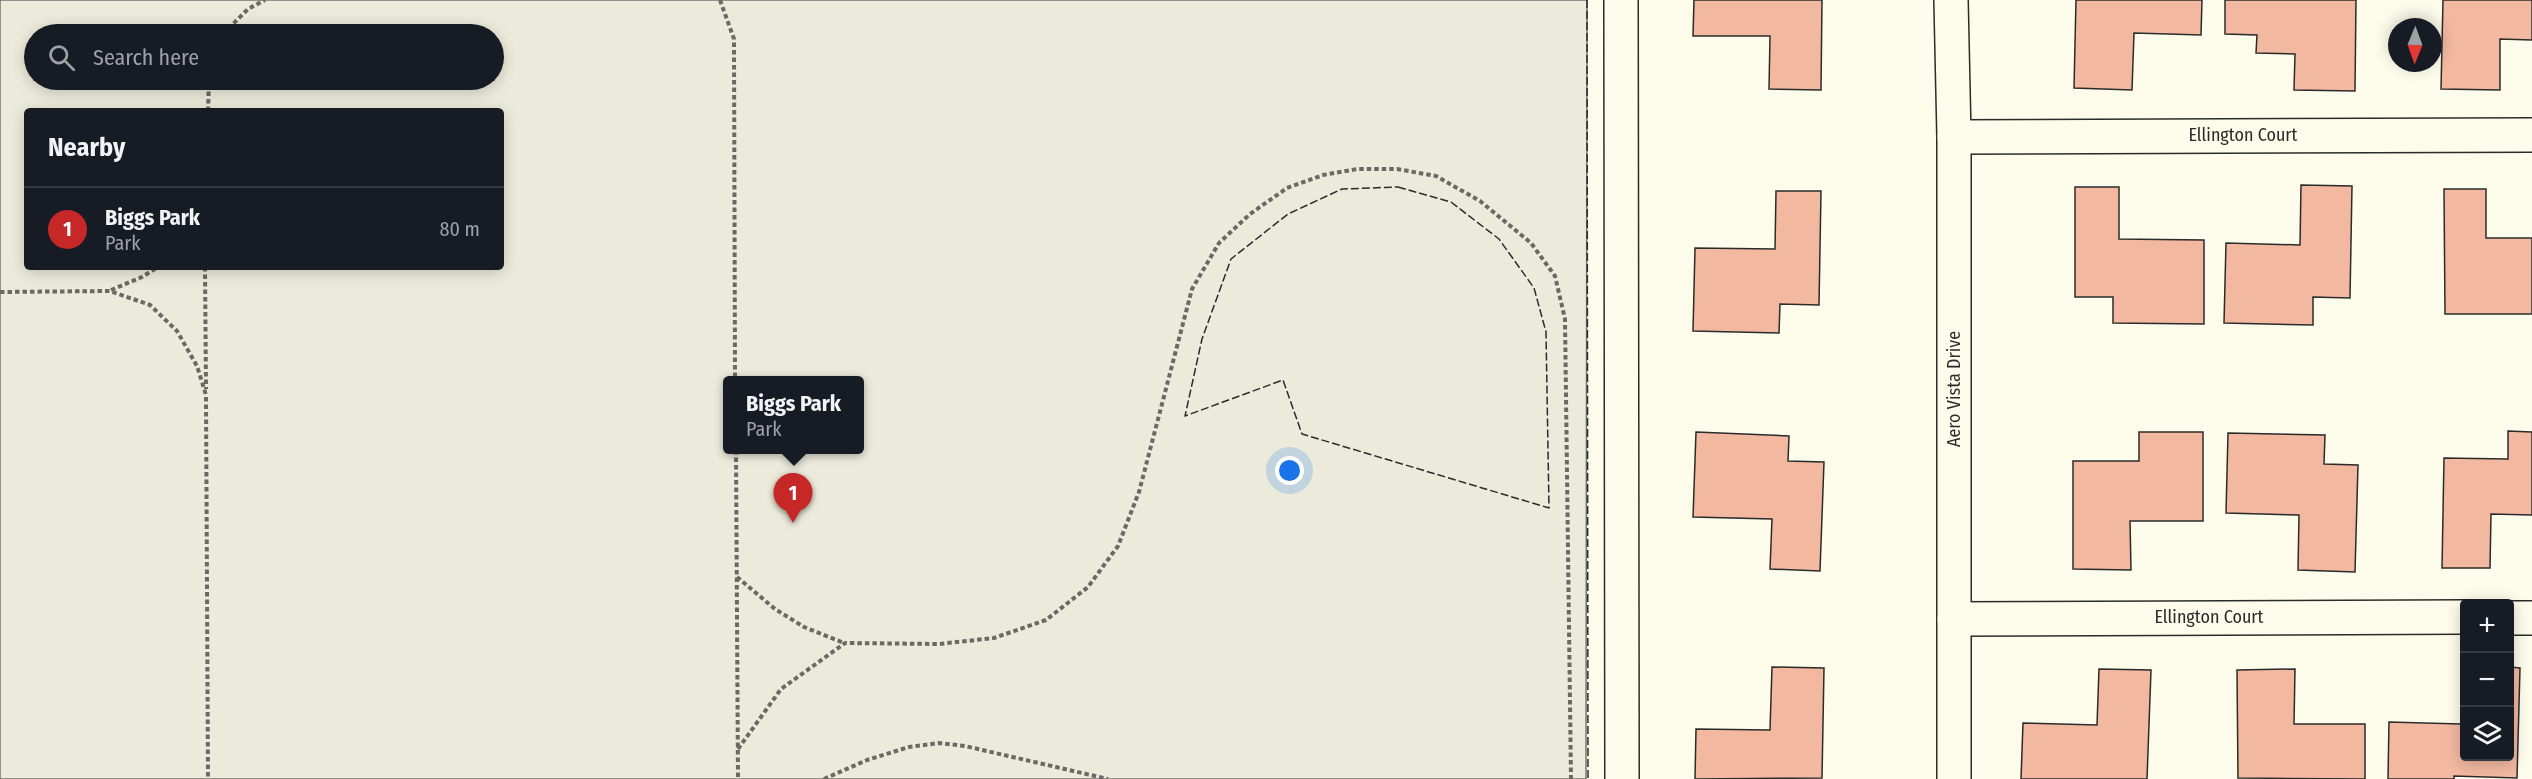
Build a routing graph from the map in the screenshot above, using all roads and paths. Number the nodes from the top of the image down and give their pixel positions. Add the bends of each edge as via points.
1 (265, 0) edge
2 (720, 0) edge
3 (1621, 0) edge
4 (1951, 0) edge
5 (233, 24) edge
6 (209, 90) edge
7 (208, 108) edge
8 (2532, 135) edge
9 (1954, 137) junction
10 (153, 270) edge
11 (205, 270) edge
12 (110, 291) junction
13 (0, 292) edge
14 (735, 376) edge
15 (206, 395) junction
16 (736, 454) edge
17 (736, 576) junction
18 (2460, 618) edge
19 (2514, 618) edge
20 (2532, 618) edge
21 (1954, 619) junction
22 (845, 643) junction
23 (738, 749) junction
24 (208, 779) edge
25 (738, 779) edge
26 (824, 779) edge
27 (1108, 779) edge
28 (1571, 779) edge
29 (1622, 779) edge
30 (1954, 779) edge

1 - 5 path
2 - 14 path via 734,39
3 - 29 street
4 - 9 street, Aero Vista Drive
6 - 7 path
8 - 9 street, Ellington Court
9 - 21 street, Aero Vista Drive
10 - 12 path
11 - 15 path
12 - 13 path
12 - 15 path via 150,304 177,331 197,366
15 - 24 path
16 - 17 path
17 - 22 path via 804,627
17 - 23 path
18 - 21 street, Ellington Court
19 - 20 street
21 - 30 street, Aero Vista Drive
22 - 23 path via 781,688
22 - 28 path via 939,644 994,638 1046,620 1088,587 1118,546 1139,492 1192,289 1219,243 1250,214 1287,188 1323,175 1357,169 1397,169 1436,176 1480,201 1531,243 1555,276 1558,287 1565,319
23 - 25 path
26 - 27 path via 867,760 909,747 939,743

